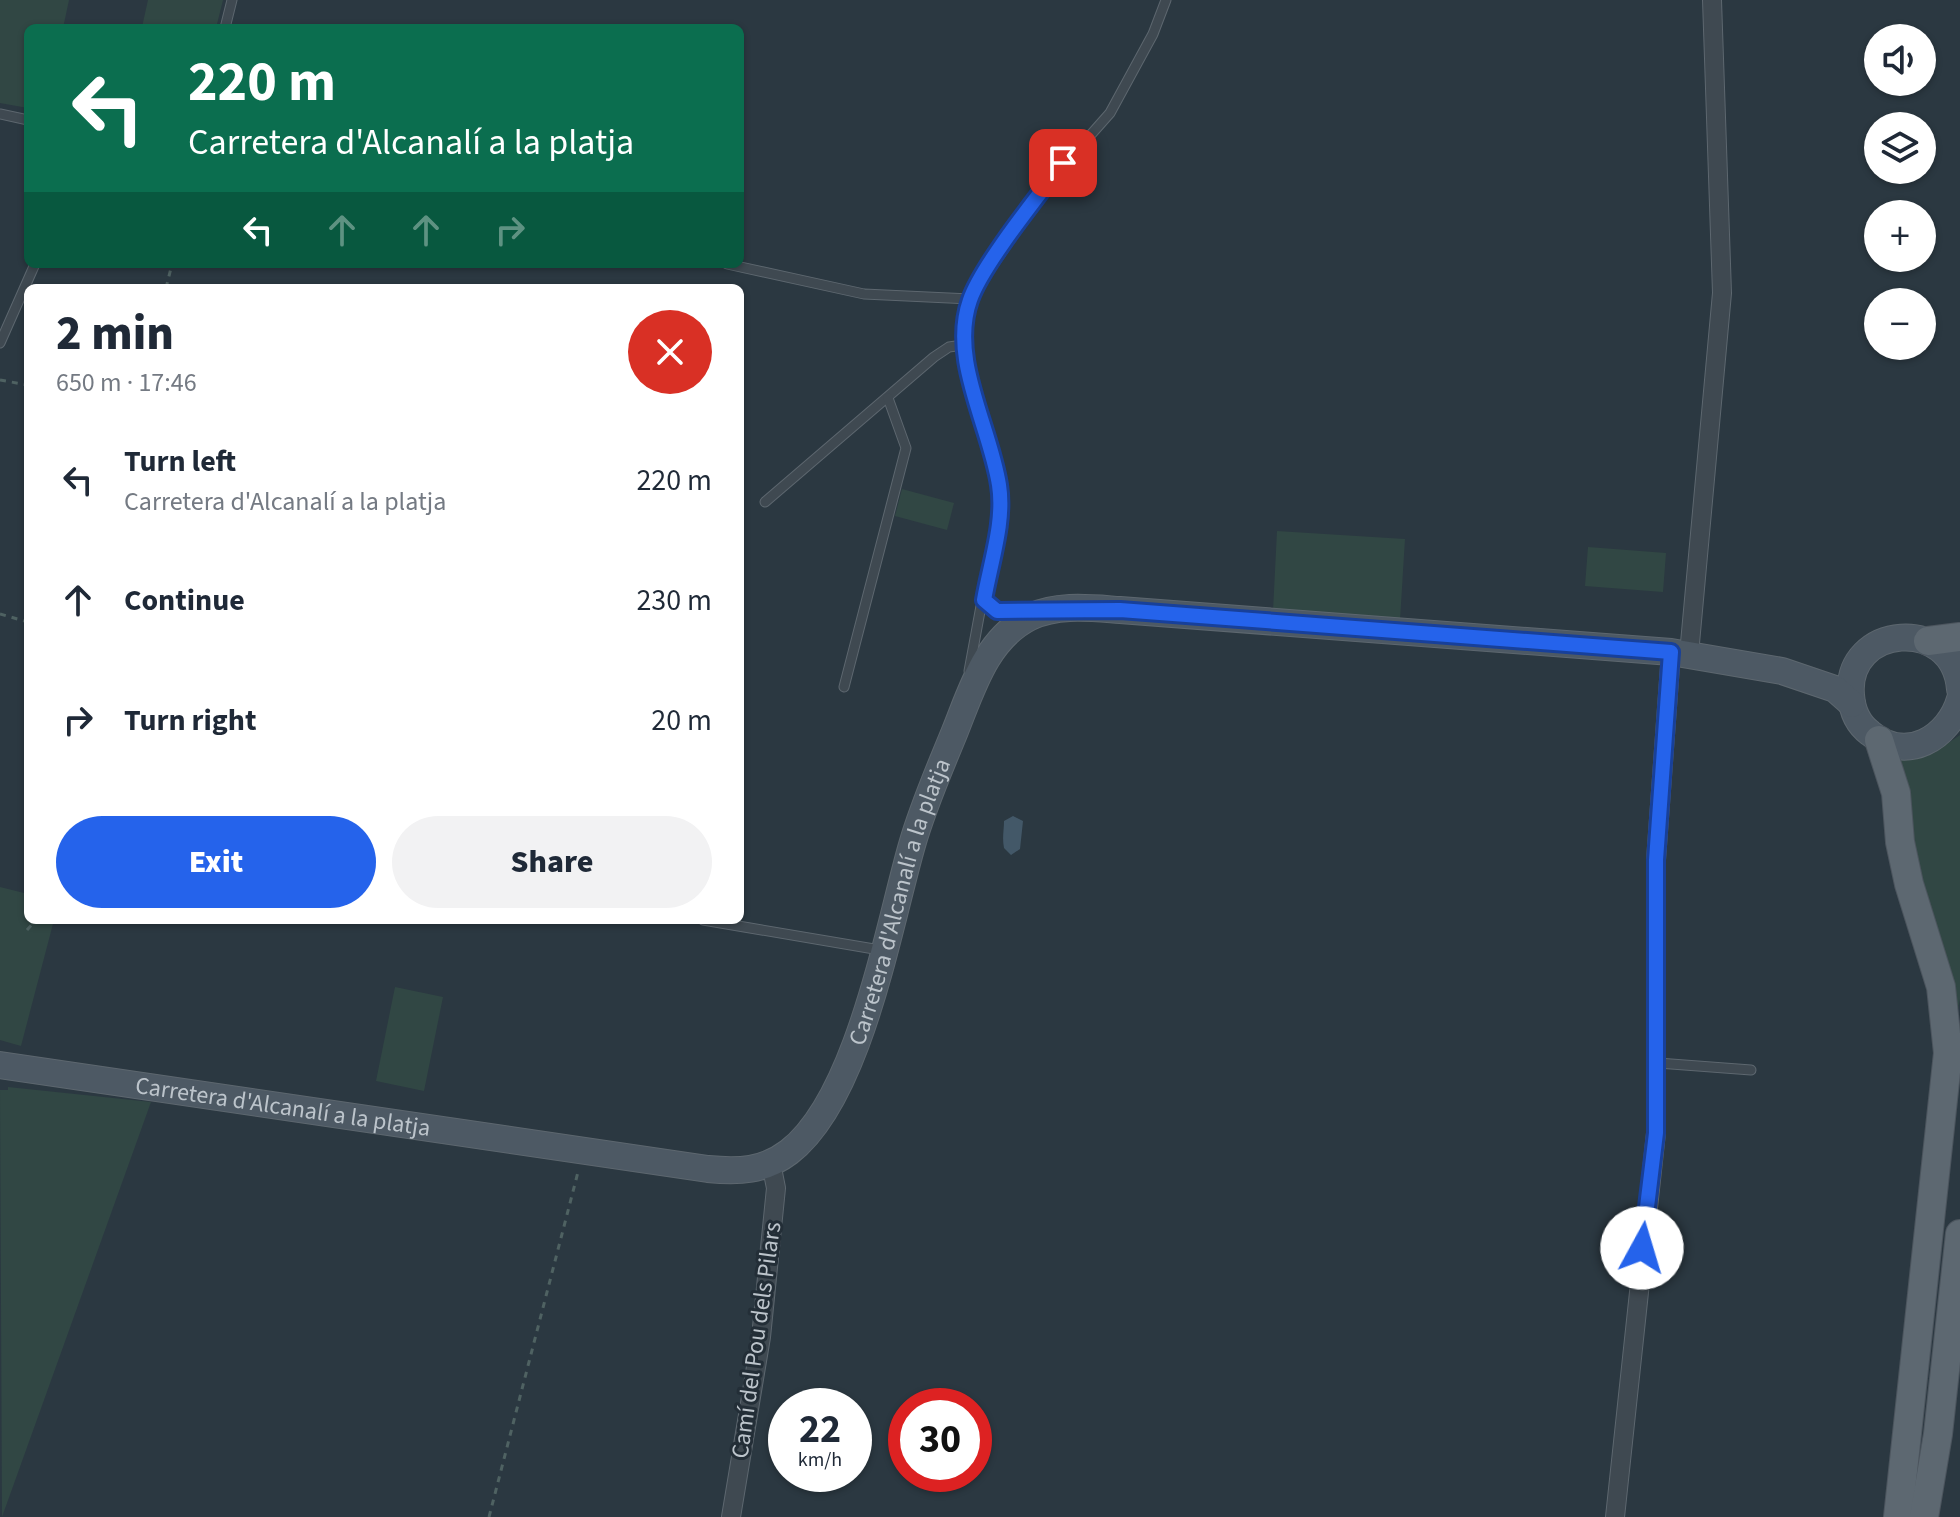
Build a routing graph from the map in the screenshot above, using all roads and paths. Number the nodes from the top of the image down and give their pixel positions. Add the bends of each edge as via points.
1 (232, 0) edge
2 (1166, 0) edge
3 (1712, 0) edge
4 (226, 24) edge
5 (0, 114) edge
6 (24, 119) edge
7 (744, 268) edge
8 (24, 289) edge
9 (970, 299) junction
10 (0, 343) edge
11 (963, 345) junction
12 (0, 380) edge
13 (24, 384) edge
14 (888, 398) junction
15 (765, 502) dead end
16 (984, 600) junction
17 (1054, 609) junction
18 (0, 614) edge
19 (24, 621) edge
20 (1960, 637) edge
21 (1928, 641) junction
22 (1680, 653) junction
23 (1862, 658) junction
24 (1782, 671) junction
25 (1960, 677) edge
26 (844, 687) dead end
27 (1960, 689) edge
28 (1960, 699) edge
29 (1852, 704) junction
30 (956, 728) junction
31 (1952, 729) edge
32 (1879, 740) junction
33 (32, 924) edge
34 (726, 924) edge
35 (27, 930) dead end
36 (884, 951) junction
37 (1658, 1063) junction
38 (0, 1065) edge
39 (1751, 1070) dead end
40 (1960, 1100) edge
41 (584, 1150) junction
42 (771, 1163) junction
43 (1960, 1234) edge
44 (1960, 1287) edge
45 (1938, 1434) junction
46 (489, 1517) edge
47 (731, 1517) edge
48 (1615, 1517) edge
49 (1898, 1517) edge
50 (1909, 1517) edge
51 (1924, 1517) edge

1 - 4 lane
2 - 9 lane via 1110,113 1049,182
3 - 22 street via 1722,293
5 - 6 lane
7 - 9 lane via 864,294
8 - 10 lane
9 - 11 lane
11 - 14 lane via 934,357
11 - 16 lane via 1000,488 1000,517
12 - 13 path
14 - 15 lane
14 - 26 lane via 906,448
16 - 17 lane via 997,611
16 - 30 lane
17 - 22 main road, Carretera d'Alcanalí a la platja via 1162,612
17 - 30 main road, Carretera d'Alcanalí a la platja via 1030,617 994,647
18 - 19 path
20 - 21 main road
21 - 23 main road, Carretera d'Alcanalí a la platja via 1892,638
21 - 25 main road
22 - 24 main road, Carretera d'Alcanalí a la platja
22 - 37 street via 1656,860
23 - 24 main road, Carretera d'Alcanalí a la platja via 1832,673
23 - 29 main road via 1852,680
24 - 29 main road, Carretera d'Alcanalí a la platja via 1835,689
25 - 27 main road
28 - 31 main road
29 - 32 main road via 1867,731
30 - 36 main road, Carretera d'Alcanalí a la platja via 913,842
31 - 32 main road via 1913,746
32 - 49 main road via 1896,793 1909,884 1941,987 1948,1053
33 - 35 path
34 - 36 lane
36 - 42 main road, Carretera d'Alcanalí a la platja via 839,1081 808,1131
37 - 39 lane
37 - 48 street via 1656,1133
38 - 41 main road, Carretera d'Alcanalí a la platja
40 - 50 main road
41 - 42 main road, Carretera d'Alcanalí a la platja via 732,1171
41 - 46 path
42 - 47 street, Camí del Pou dels Pilars via 776,1188 761,1337
43 - 45 main road
44 - 45 lane
45 - 51 main road

